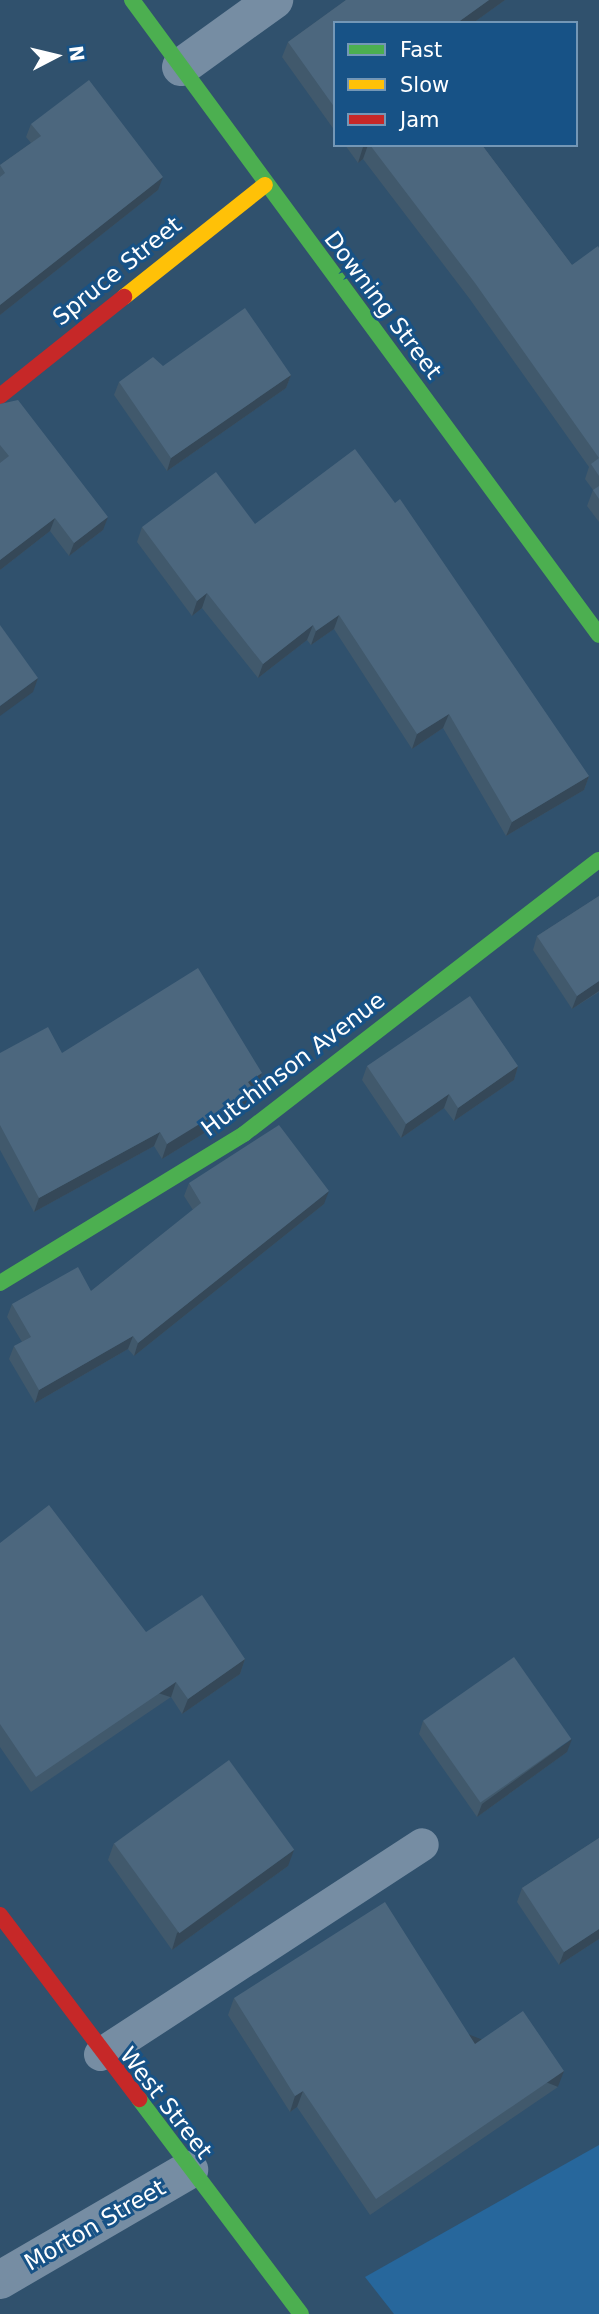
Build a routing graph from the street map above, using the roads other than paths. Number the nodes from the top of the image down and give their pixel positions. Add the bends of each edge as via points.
1 (132, 0) edge
2 (274, 0) edge
3 (181, 67) junction
4 (265, 185) junction
5 (0, 396) edge
6 (599, 635) edge
7 (599, 860) edge
8 (0, 1283) edge
9 (422, 1844) dead end
10 (0, 1915) edge
11 (100, 2054) junction
12 (189, 2170) junction
13 (0, 2280) edge
14 (301, 2314) edge

1 - 3 street, Downing Street
2 - 3 street
3 - 4 street, Downing Street
4 - 5 street, Spruce Street
4 - 6 street, Downing Street
7 - 8 street, Hutchinson Avenue via 244,1133
9 - 11 lane
10 - 11 street, West Street
11 - 12 street, West Street
12 - 13 street, Morton Street
12 - 14 street, West Street

